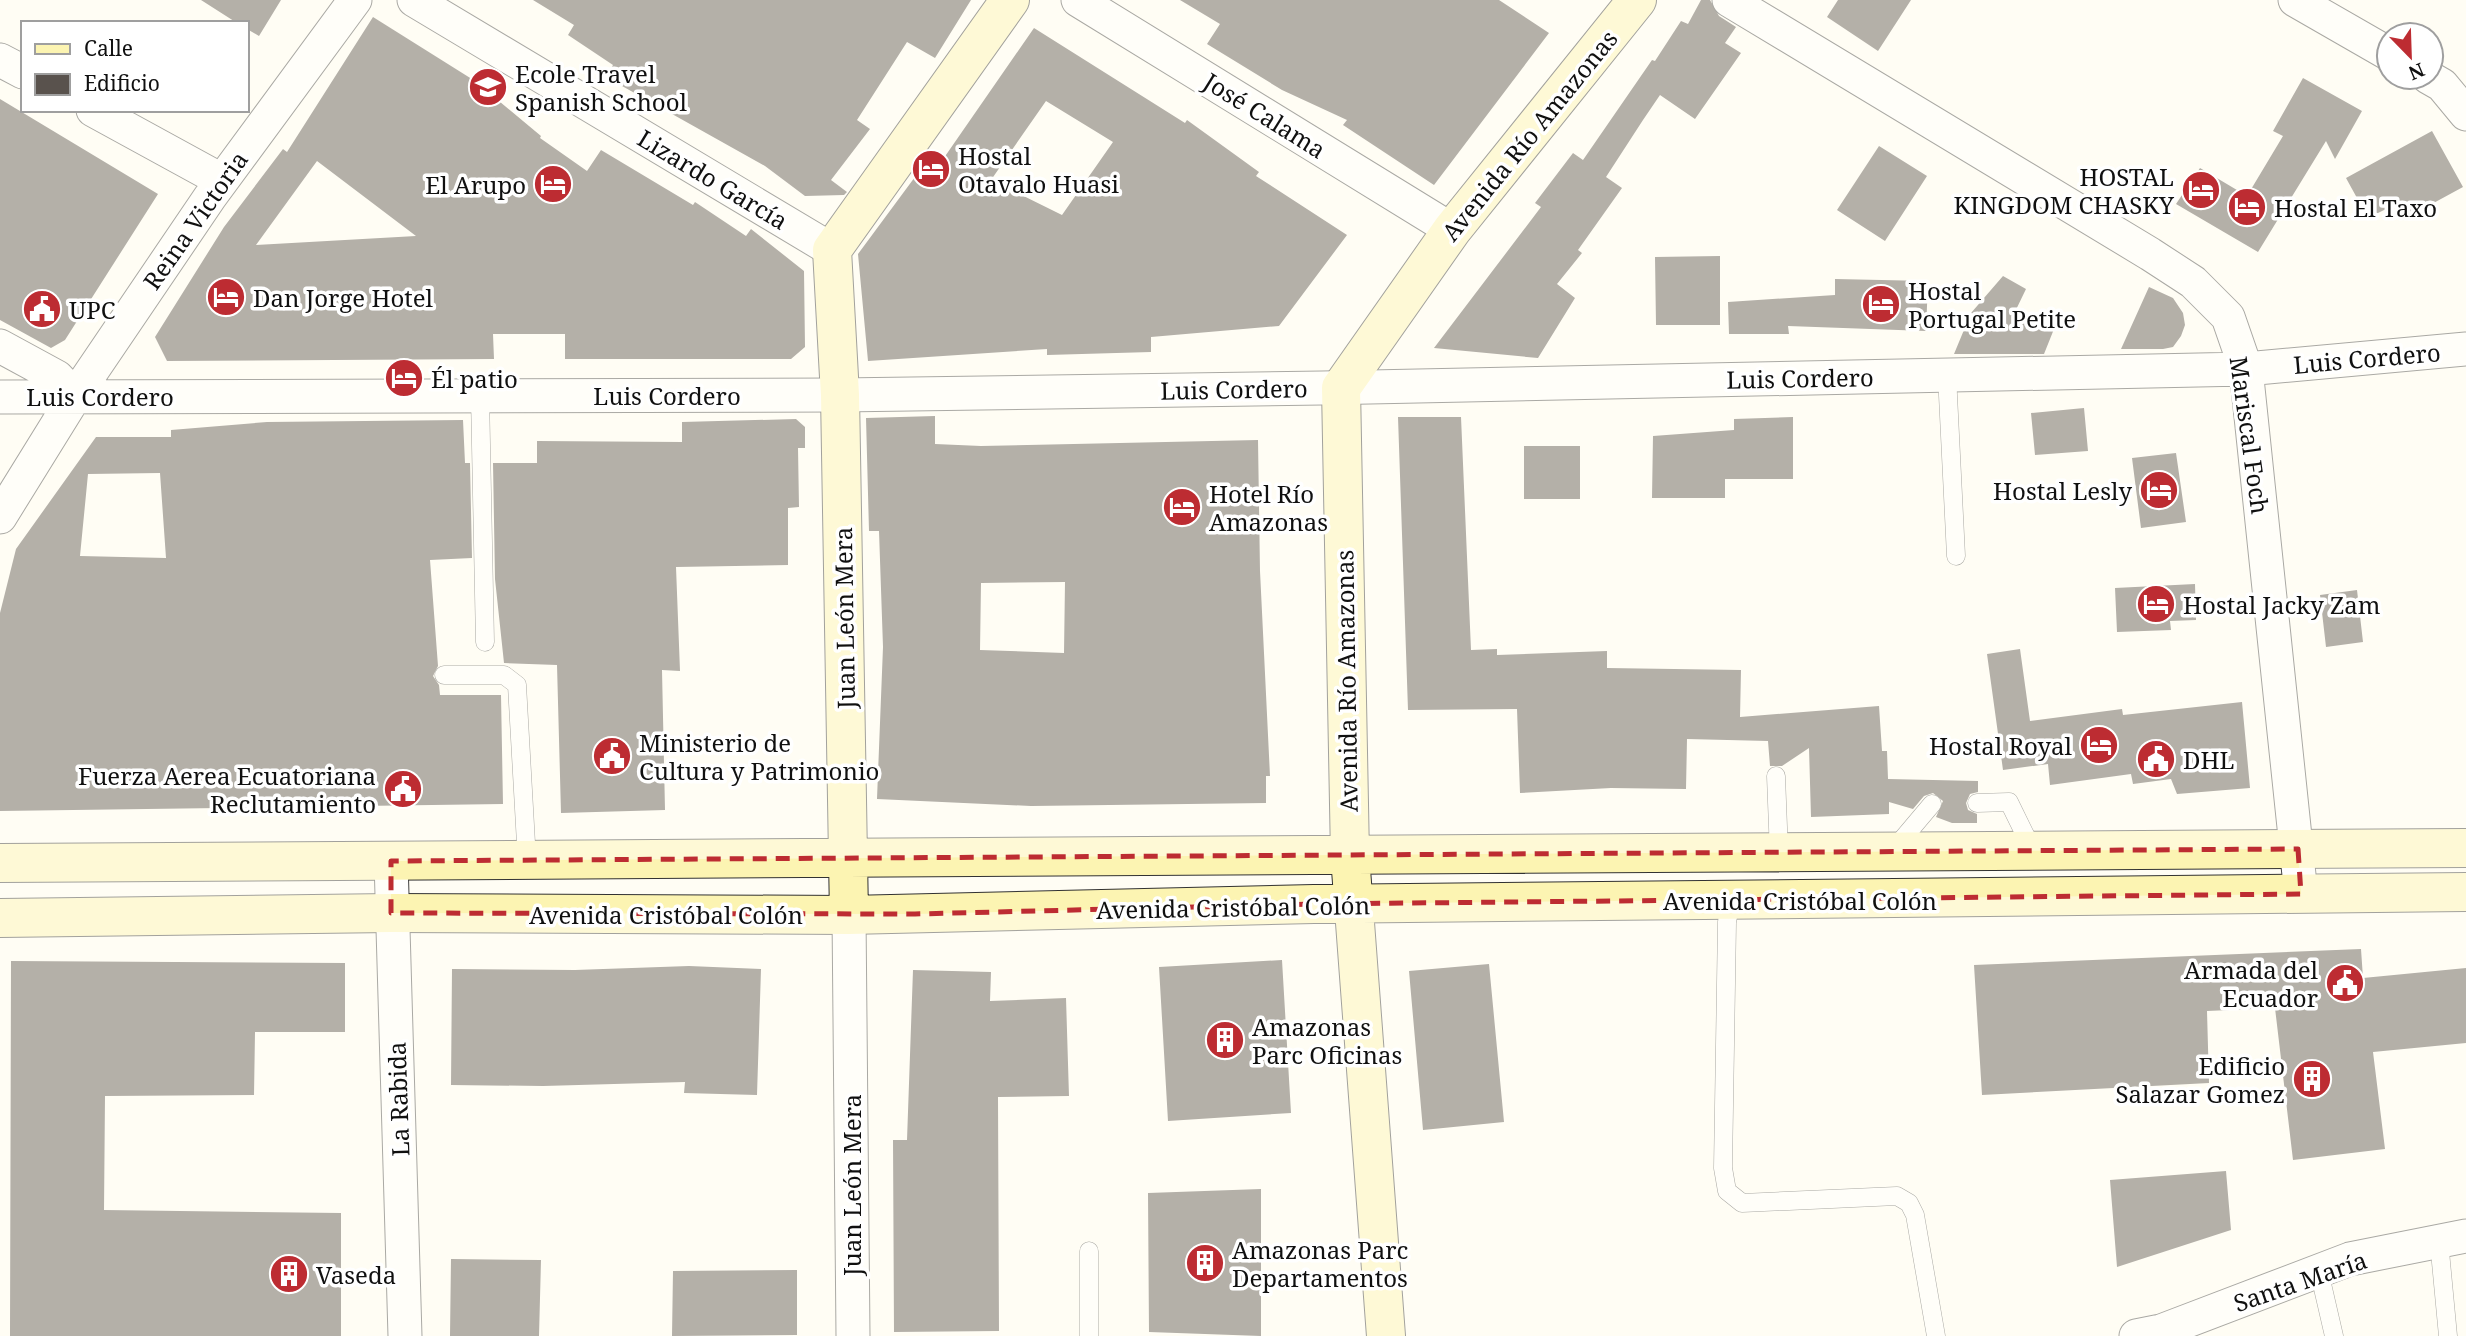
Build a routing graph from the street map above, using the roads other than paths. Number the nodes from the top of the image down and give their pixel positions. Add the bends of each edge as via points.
1 (355, 0) edge
2 (414, 0) edge
3 (1010, 0) edge
4 (1078, 0) edge
5 (1637, 0) edge
6 (1729, 0) edge
7 (2295, 0) edge
8 (2375, 46) edge
9 (0, 60) edge
10 (21, 71) edge
11 (2445, 89) edge
12 (97, 112) edge
13 (2466, 114) edge
14 (221, 180) junction
15 (1452, 230) junction
16 (832, 250) junction
17 (0, 346) edge
18 (2466, 349) edge
19 (2246, 369) junction
20 (1947, 375) junction
21 (1341, 387) junction
22 (840, 394) junction
23 (481, 395) junction
24 (75, 396) junction
25 (0, 397) edge
26 (0, 517) edge
27 (1956, 556) dead end
28 (485, 642) dead end
29 (444, 675) dead end
30 (1776, 776) dead end
31 (1977, 803) dead end
32 (1932, 804) dead end
33 (2466, 848) edge
34 (2298, 849) junction
35 (2033, 851) junction
36 (1891, 852) junction
37 (1779, 853) junction
38 (1350, 856) junction
39 (849, 859) junction
40 (391, 861) junction
41 (527, 861) junction
42 (0, 863) edge
43 (2466, 892) edge
44 (2301, 894) junction
45 (1731, 900) junction
46 (1353, 904) junction
47 (391, 913) junction
48 (849, 915) junction
49 (0, 918) edge
50 (2453, 1238) edge
51 (1089, 1251) dead end
52 (2319, 1271) junction
53 (2153, 1334) edge
54 (405, 1336) edge
55 (853, 1336) edge
56 (1089, 1336) edge
57 (1386, 1336) edge
58 (1936, 1336) edge
59 (2334, 1336) edge
60 (2448, 1336) edge

1 - 14 street, Reina Victoria
2 - 16 street, Lizardo García
3 - 16 street
4 - 15 street, José Calama
5 - 15 street, Avenida Río Amazonas
6 - 19 street, Mariscal Foch via 2193,282 2228,317
7 - 8 street
9 - 10 street
11 - 13 street
12 - 14 street
14 - 24 street, Reina Victoria
15 - 21 street, Avenida Río Amazonas
16 - 22 street, Juan León Mera
17 - 24 street via 57,377
18 - 19 street, Luis Cordero
19 - 20 street, Luis Cordero
19 - 34 street, Mariscal Foch
20 - 21 street, Luis Cordero
20 - 27 lane
21 - 22 street, Luis Cordero
21 - 38 street, Avenida Río Amazonas
22 - 23 street, Luis Cordero
22 - 39 street, Juan León Mera
23 - 24 street, Luis Cordero
23 - 28 lane
24 - 25 street, Luis Cordero
24 - 26 street, Reina Victoria
29 - 41 lane via 503,675 517,685
30 - 37 lane
31 - 35 lane via 2009,802
32 - 36 lane
33 - 34 street, Avenida Cristóbal Colón
34 - 35 street, Avenida Cristóbal Colón
34 - 44 street, Mariscal Foch
35 - 36 street, Avenida Cristóbal Colón
36 - 37 street, Avenida Cristóbal Colón
37 - 38 street, Avenida Cristóbal Colón
38 - 39 street, Avenida Cristóbal Colón
38 - 46 street, Avenida Río Amazonas
39 - 41 street, Avenida Cristóbal Colón
39 - 48 street, Juan León Mera
40 - 41 street, Avenida Cristóbal Colón
40 - 42 street, Avenida Cristóbal Colón
40 - 47 street, La Rabida
43 - 44 street, Avenida Cristóbal Colón
44 - 45 street, Avenida Cristóbal Colón
45 - 46 street, Avenida Cristóbal Colón
45 - 58 lane via 1723,1168 1727,1191 1742,1203 1897,1196 1909,1203
46 - 48 street, Avenida Cristóbal Colón
46 - 57 street, Avenida Río Amazonas
47 - 48 street, Avenida Cristóbal Colón
47 - 49 street, Avenida Cristóbal Colón
47 - 54 street, La Rabida
48 - 55 street, Juan León Mera
50 - 52 street, Santa María via 2350,1259
50 - 60 lane
51 - 56 lane
52 - 53 street, Santa María
52 - 59 lane

